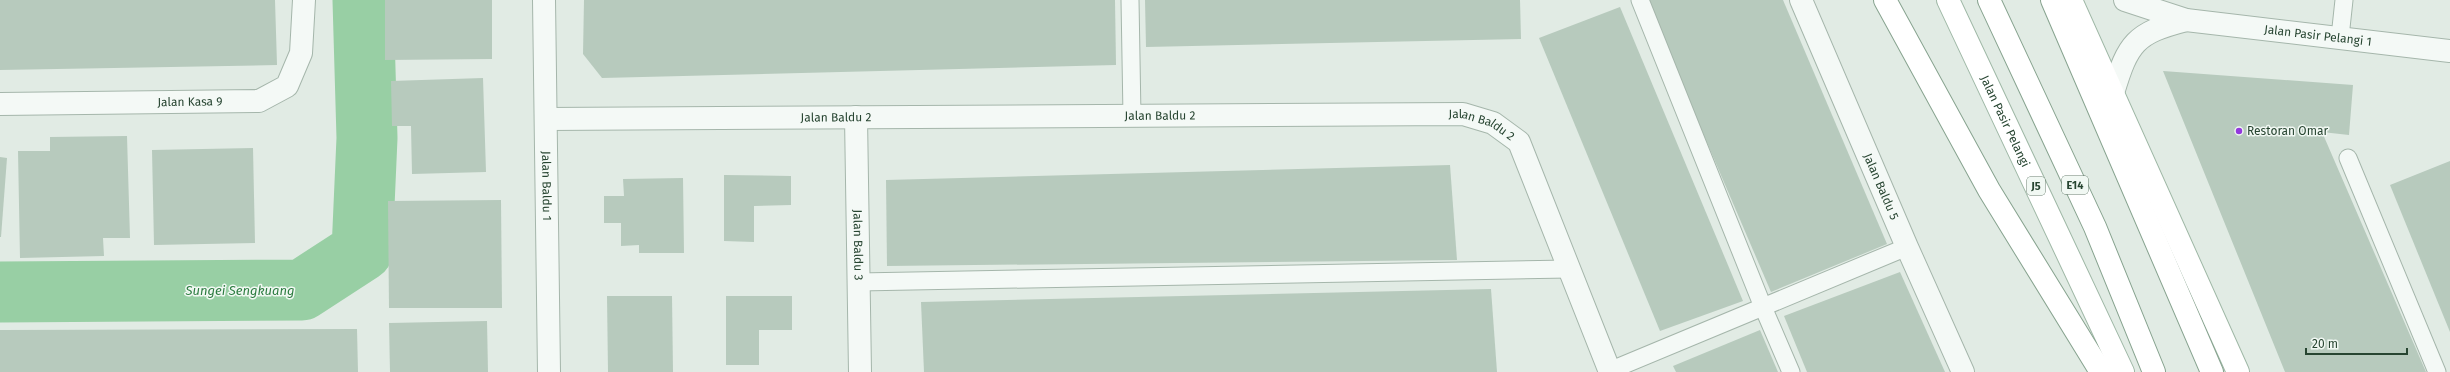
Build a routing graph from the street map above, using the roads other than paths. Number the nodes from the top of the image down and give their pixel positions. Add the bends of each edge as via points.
1 (304, 0) edge
2 (544, 0) edge
3 (1130, 0) edge
4 (1640, 0) edge
5 (1801, 0) edge
6 (1885, 0) edge
7 (1948, 0) edge
8 (1989, 0) edge
9 (2052, 0) edge
10 (2071, 0) edge
11 (2125, 0) edge
12 (2344, 0) edge
13 (2186, 20) junction
14 (2340, 37) junction
15 (2450, 51) edge
16 (2113, 93) junction
17 (0, 104) edge
18 (1132, 116) junction
19 (856, 117) junction
20 (546, 119) junction
21 (2348, 158) dead end
22 (1906, 248) junction
23 (1569, 269) junction
24 (859, 282) junction
25 (1763, 307) junction
26 (549, 372) edge
27 (860, 372) edge
28 (1609, 372) edge
29 (1791, 372) edge
30 (1963, 372) edge
31 (2101, 372) edge
32 (2123, 372) edge
33 (2154, 372) edge
34 (2212, 372) edge
35 (2238, 372) edge
36 (2437, 372) edge

1 - 17 street, Jalan Kasa 9 via 300,52 288,86 259,101
2 - 20 street, Jalan Baldu 1
3 - 18 lane
4 - 25 lane
5 - 22 street, Jalan Baldu 5
6 - 31 main road via 1989,190
7 - 32 main road, Jalan Pasir Pelangi / J5
8 - 33 main road, E14 via 2095,227
9 - 34 main road
10 - 16 main road
11 - 13 street, Jalan Pasir Pelangi 1
12 - 14 lane
13 - 14 street, Jalan Pasir Pelangi 1
13 - 16 street, Jalan Pasir Pelangi 1 via 2156,27 2141,38 2121,65
14 - 15 street, Jalan Pasir Pelangi 1
16 - 35 main road
18 - 19 street, Jalan Baldu 2
18 - 23 street, Jalan Baldu 2 via 1463,114 1493,123 1519,142
19 - 20 street, Jalan Baldu 2
19 - 24 street, Jalan Baldu 3
20 - 26 street, Jalan Baldu 1
21 - 36 lane
22 - 25 lane
22 - 30 street, Jalan Baldu 5
23 - 24 lane
23 - 28 street, Jalan Baldu 2
24 - 27 street, Jalan Baldu 3
25 - 28 lane
25 - 29 lane

